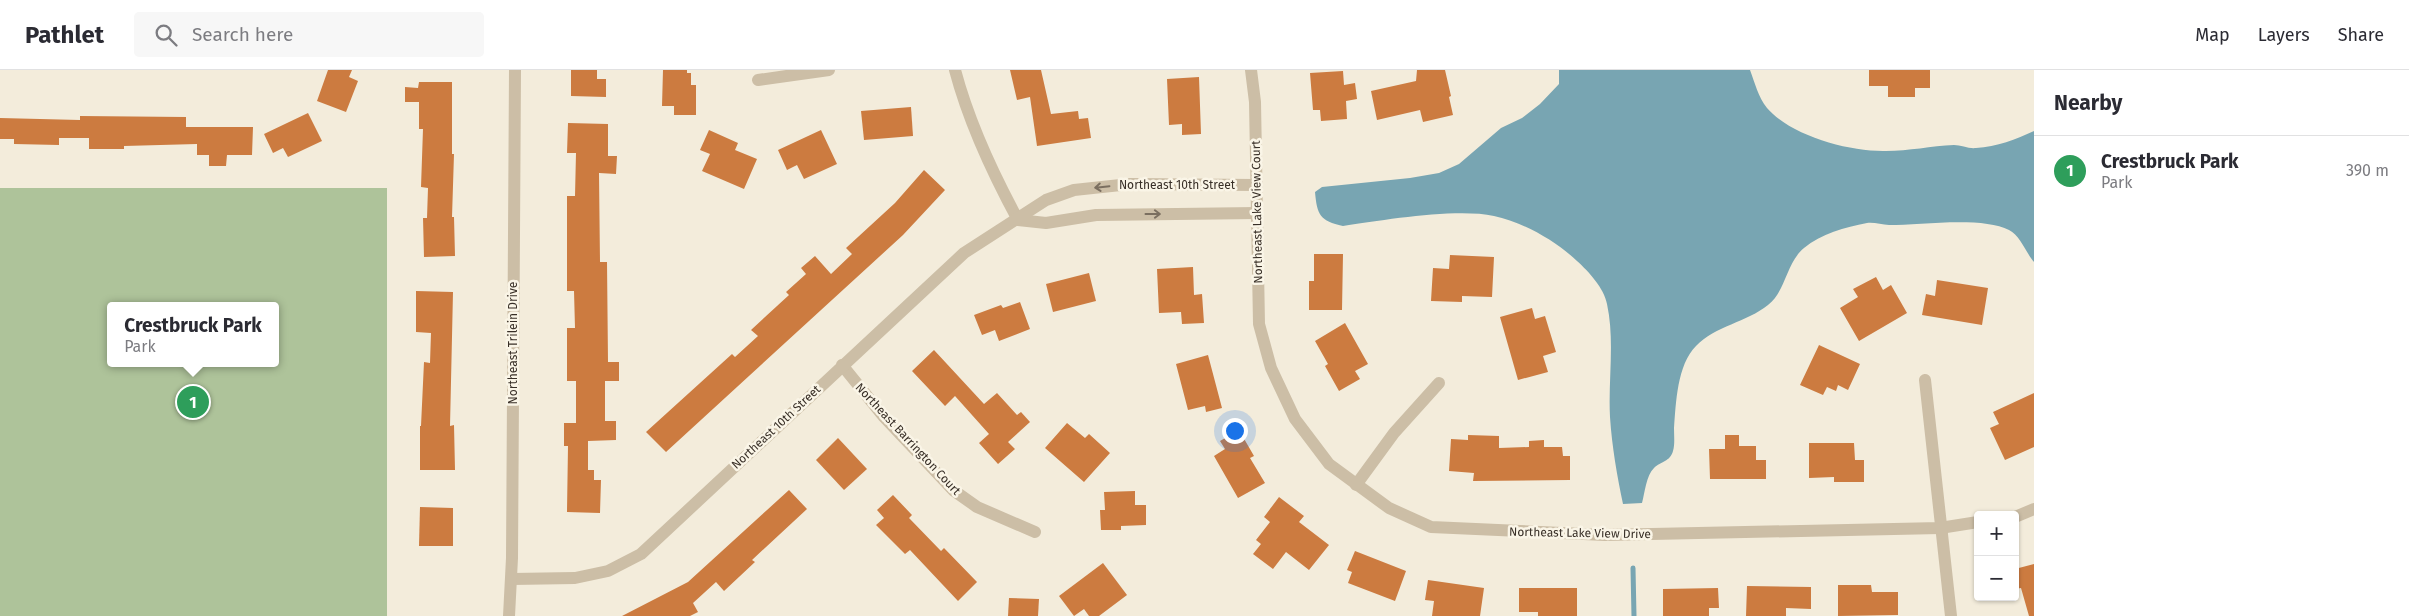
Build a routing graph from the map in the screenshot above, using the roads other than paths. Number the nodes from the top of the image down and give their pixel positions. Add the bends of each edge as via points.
1 (514, 70) edge
2 (829, 70) edge
3 (955, 70) edge
4 (1251, 70) edge
5 (758, 80) dead end
6 (1256, 185) junction
7 (1257, 214) junction
8 (1018, 220) junction
9 (1267, 353) joint
10 (842, 365) junction
11 (1925, 380) dead end
12 (1439, 383) dead end
13 (1356, 485) junction
14 (2034, 509) edge
15 (2019, 515) edge
16 (1974, 523) edge
17 (1940, 528) junction
18 (1035, 532) dead end
19 (512, 579) junction
20 (509, 616) edge
21 (1951, 616) edge

1 - 19 street, Northeast Trilein Drive
2 - 5 street
3 - 8 street via 967,111 996,180
4 - 6 street, Northeast Lake View Court via 1255,102
6 - 7 street, Northeast Lake View Court
6 -> 8 street, Northeast 10th Street via 1130,184 1074,190 1046,200
8 -> 7 street via 1046,224 1096,215
7 - 9 street, Northeast Lake View Court via 1259,324
8 - 10 street, Northeast 10th Street via 964,253
9 - 13 street, Northeast Lake View Drive via 1295,419 1329,464
10 - 18 street, Northeast Barrington Court via 884,417 953,490 978,508
10 - 19 street, Northeast 10th Street via 641,554 608,571 575,578
11 - 17 street
12 - 13 street via 1394,434
13 - 17 street, Northeast Lake View Drive via 1389,508 1431,527 1605,536
14 - 15 street
16 - 17 street, Northeast Lake View Drive
17 - 21 street
19 - 20 street, Northeast Trilein Drive

